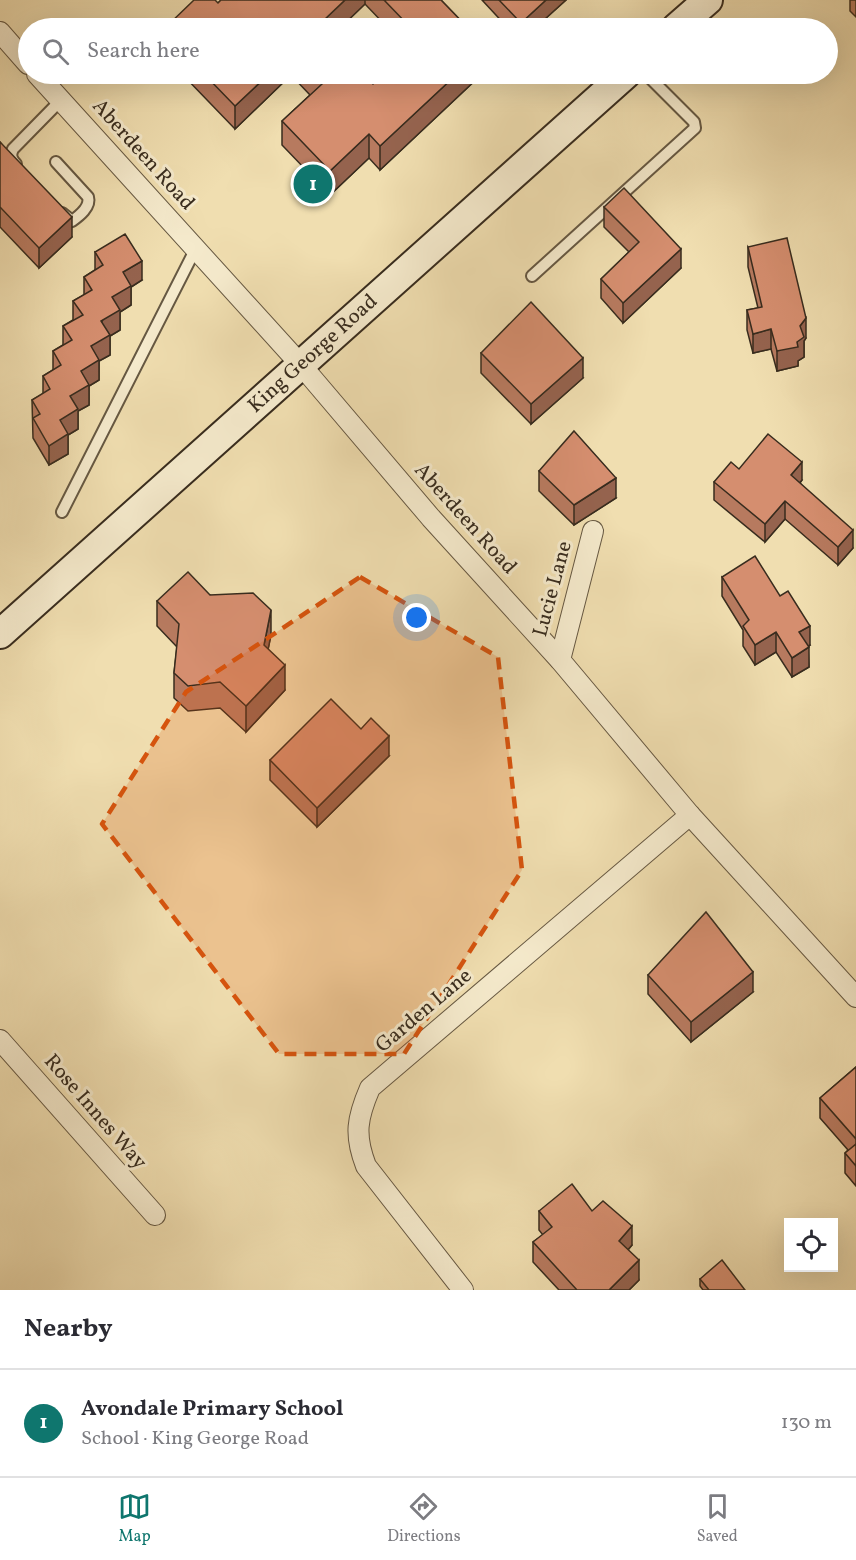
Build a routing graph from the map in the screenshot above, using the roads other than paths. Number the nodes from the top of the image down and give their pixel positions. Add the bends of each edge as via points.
1 (708, 0) edge
2 (687, 18) edge
3 (0, 32) edge
4 (18, 53) edge
5 (46, 84) edge
6 (615, 84) edge
7 (656, 84) edge
8 (61, 100) junction
9 (56, 162) dead end
10 (20, 168) edge
11 (52, 202) edge
12 (195, 250) junction
13 (532, 276) dead end
14 (301, 364) junction
15 (62, 512) dead end
16 (593, 531) dead end
17 (0, 634) edge
18 (560, 660) junction
19 (690, 815) junction
20 (856, 997) edge
21 (0, 1040) edge
22 (155, 1215) dead end
23 (463, 1290) edge

1 - 2 main road
3 - 4 street
5 - 8 street, Aberdeen Road
6 - 14 main road, King George Road
7 - 13 lane via 694,122 695,128
8 - 10 lane via 13,149 10,154
8 - 12 street, Aberdeen Road
9 - 11 lane via 89,201 72,221
12 - 14 street, Aberdeen Road
12 - 15 lane
14 - 17 main road, King George Road
14 - 18 street, Aberdeen Road via 431,518
16 - 18 street, Lucie Lane
18 - 19 street, Aberdeen Road
19 - 20 street, Aberdeen Road
19 - 23 street, Garden Lane via 370,1088 357,1130 366,1166
21 - 22 street, Rose Innes Way

